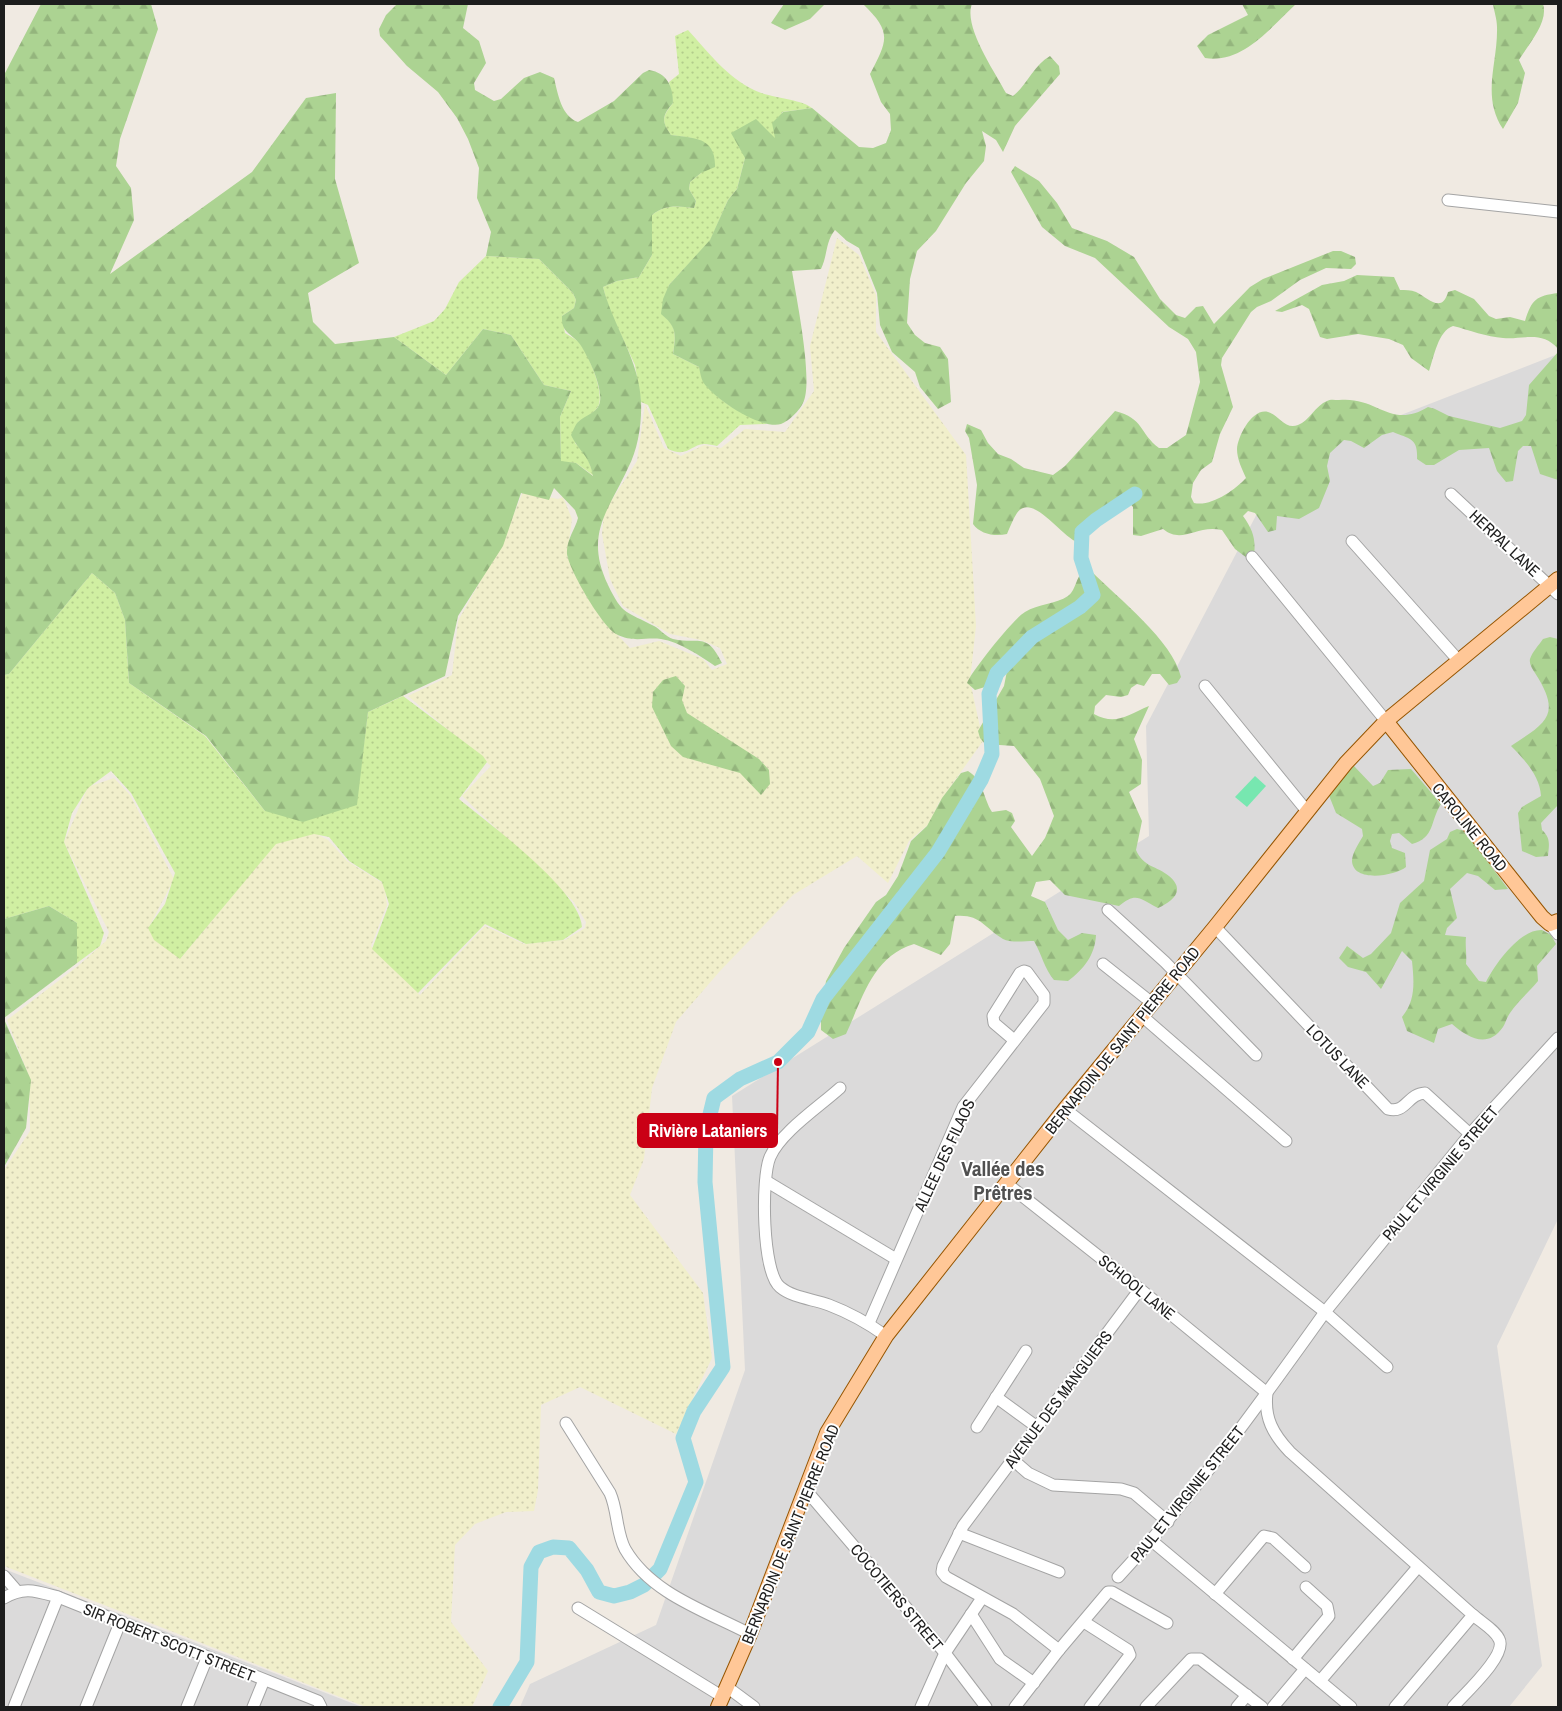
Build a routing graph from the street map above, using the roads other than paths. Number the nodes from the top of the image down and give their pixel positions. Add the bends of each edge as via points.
1 (1448, 200) dead end
2 (1558, 212) edge
3 (1451, 494) dead end
4 (1352, 541) dead end
5 (1252, 557) dead end
6 (1556, 586) edge
7 (1459, 660) junction
8 (1205, 686) dead end
9 (1386, 721) junction
10 (1306, 810) junction
11 (1108, 910) dead end
12 (1556, 926) edge
13 (1215, 927) junction
14 (1103, 964) dead end
15 (1176, 975) junction
16 (1152, 1003) junction
17 (1142, 1016) junction
18 (1558, 1038) edge
19 (1014, 1040) junction
20 (1256, 1055) dead end
21 (840, 1088) dead end
22 (1065, 1109) junction
23 (1470, 1134) junction
24 (1286, 1141) dead end
25 (766, 1181) junction
26 (1006, 1183) junction
27 (896, 1259) junction
28 (1140, 1289) junction
29 (1325, 1312) junction
30 (869, 1323) junction
31 (886, 1336) junction
32 (1026, 1351) dead end
33 (1387, 1367) dead end
34 (1267, 1393) junction
35 (996, 1397) junction
36 (566, 1422) dead end
37 (977, 1427) dead end
38 (1037, 1427) junction
39 (1013, 1460) junction
40 (805, 1489) junction
41 (1168, 1522) junction
42 (961, 1530) junction
43 (1152, 1541) junction
44 (1418, 1566) junction
45 (1304, 1567) dead end
46 (1058, 1572) dead end
47 (4, 1576) edge
48 (1118, 1577) dead end
49 (1306, 1587) dead end
50 (17, 1590) junction
51 (1215, 1594) junction
52 (58, 1597) junction
53 (4, 1598) edge
54 (982, 1598) junction
55 (578, 1608) dead end
56 (971, 1614) junction
57 (1473, 1615) junction
58 (1084, 1622) junction
59 (120, 1623) junction
60 (1167, 1623) dead end
61 (750, 1634) junction
62 (1059, 1650) junction
63 (944, 1653) junction
64 (207, 1658) junction
65 (1293, 1659) junction
66 (1304, 1669) junction
67 (264, 1680) junction
68 (1320, 1681) junction
69 (1034, 1683) junction
70 (1247, 1695) junction
71 (723, 1697) edge
72 (320, 1704) edge
73 (14, 1707) edge
74 (86, 1707) edge
75 (187, 1707) edge
76 (253, 1707) edge
77 (754, 1707) edge
78 (921, 1707) edge
79 (986, 1707) edge
80 (1015, 1707) edge
81 (1090, 1707) edge
82 (1146, 1707) edge
83 (1237, 1707) edge
84 (1262, 1707) edge
85 (1273, 1707) edge
86 (1352, 1707) edge
87 (1395, 1707) edge
88 (1453, 1707) edge

1 - 2 street
3 - 6 street, HERPAL LANE
4 - 7 street
5 - 9 street
6 - 7 main road, BERNARDIN DE SAINT PIERRE ROAD
7 - 9 main road, BERNARDIN DE SAINT PIERRE ROAD
8 - 10 street
9 - 10 main road, BERNARDIN DE SAINT PIERRE ROAD
9 - 12 main road, CAROLINE ROAD via 1542,917
10 - 13 main road, BERNARDIN DE SAINT PIERRE ROAD
11 - 15 street
13 - 15 main road, BERNARDIN DE SAINT PIERRE ROAD
13 - 23 street, LOTUS LANE via 1388,1109 1403,1109 1410,1098 1425,1093
14 - 16 street
15 - 16 main road, BERNARDIN DE SAINT PIERRE ROAD
15 - 20 street
16 - 17 main road, BERNARDIN DE SAINT PIERRE ROAD
17 - 22 main road, BERNARDIN DE SAINT PIERRE ROAD
17 - 24 street
18 - 23 street, PAUL ET VIRGINIE STREET
19 - 19 street, ALLEE DES FILAOS via 1044,1003 1044,996 1027,972 1020,974 993,1016 994,1023
19 - 27 street, ALLEE DES FILAOS via 963,1107
21 - 25 street via 782,1138 769,1158
22 - 26 main road, BERNARDIN DE SAINT PIERRE ROAD
22 - 29 street
23 - 29 street, PAUL ET VIRGINIE STREET
25 - 27 street
25 - 30 street via 766,1252 771,1274 778,1285 788,1293 829,1305
26 - 28 street, SCHOOL LANE
26 - 31 main road, BERNARDIN DE SAINT PIERRE ROAD
27 - 30 street, ALLEE DES FILAOS
28 - 34 street, SCHOOL LANE
28 - 38 street, AVENUE DES MANGUIERS
29 - 33 street
29 - 34 street, PAUL ET VIRGINIE STREET
30 - 31 street
31 - 40 main road, BERNARDIN DE SAINT PIERRE ROAD via 827,1433
32 - 35 street
34 - 41 street, PAUL ET VIRGINIE STREET
34 - 44 street via 1265,1407 1275,1437
35 - 37 street
35 - 38 street
36 - 61 street via 610,1493 625,1548 643,1574 658,1587
38 - 39 street, AVENUE DES MANGUIERS
39 - 41 street via 1028,1473 1053,1485 1121,1489 1134,1493
39 - 42 street, AVENUE DES MANGUIERS
40 - 61 main road, BERNARDIN DE SAINT PIERRE ROAD
40 - 63 street, COCOTIERS STREET
41 - 43 street, PAUL ET VIRGINIE STREET
42 - 46 street
42 - 54 street, AVENUE DES MANGUIERS via 942,1572
43 - 48 street, PAUL ET VIRGINIE STREET
43 - 51 street
44 - 57 street
44 - 68 street
45 - 51 street via 1273,1538 1264,1536
47 - 50 street
49 - 65 street via 1327,1606 1329,1616
50 - 52 street, SIR ROBERT SCOTT STREET via 33,1590
50 - 53 street
51 - 65 street
52 - 59 street, SIR ROBERT SCOTT STREET
52 - 73 street
54 - 56 street
54 - 62 street via 997,1603
55 - 71 street
56 - 63 street
56 - 69 street via 1000,1659
57 - 87 street
57 - 88 street via 1498,1637 1502,1645 1498,1656
58 - 60 street via 1110,1592
58 - 62 street
58 - 81 street via 1130,1654
59 - 64 street, SIR ROBERT SCOTT STREET
59 - 74 street
61 - 71 main road, BERNARDIN DE SAINT PIERRE ROAD
62 - 69 street
63 - 78 street
63 - 79 street, COCOTIERS STREET
64 - 67 street, SIR ROBERT SCOTT STREET
64 - 75 street
65 - 66 street
66 - 68 street
66 - 85 street
67 - 72 street, SIR ROBERT SCOTT STREET
67 - 76 street
68 - 86 street
69 - 80 street
70 - 82 street via 1200,1659 1192,1659
70 - 83 street
70 - 84 street
71 - 77 street

